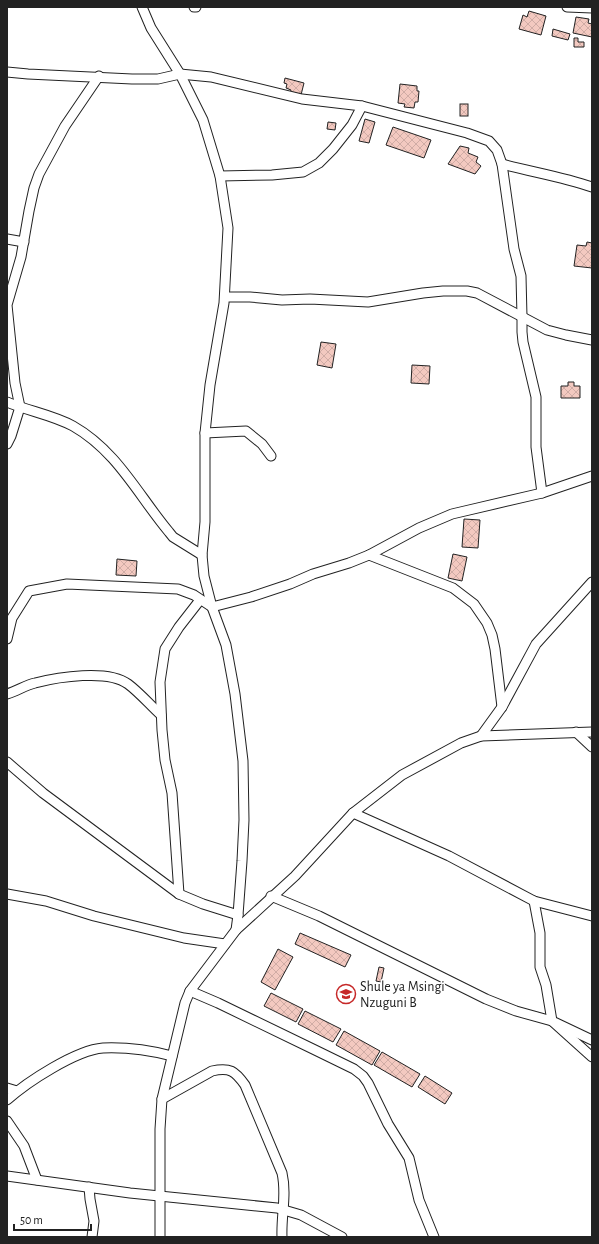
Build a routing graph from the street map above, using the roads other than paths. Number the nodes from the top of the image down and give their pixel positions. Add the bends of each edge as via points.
1 (142, 7) edge
2 (567, 7) edge
3 (592, 8) edge
4 (7, 72) edge
5 (180, 74) junction
6 (99, 76) junction
7 (362, 106) junction
8 (502, 164) junction
9 (220, 176) junction
10 (592, 187) edge
11 (7, 239) edge
12 (24, 242) junction
13 (225, 297) junction
14 (7, 305) edge
15 (522, 316) junction
16 (592, 340) edge
17 (7, 402) edge
18 (20, 407) junction
19 (205, 433) junction
20 (7, 444) edge
21 (271, 456) dead end
22 (592, 476) edge
23 (542, 493) junction
24 (202, 555) junction
25 (369, 555) junction
26 (592, 582) edge
27 (200, 600) junction
28 (212, 607) junction
29 (7, 639) edge
30 (7, 694) edge
31 (502, 707) junction
32 (161, 715) junction
33 (576, 732) junction
34 (592, 732) edge
35 (481, 736) junction
36 (592, 747) edge
37 (7, 762) edge
38 (353, 813) junction
39 (7, 894) edge
40 (179, 894) junction
41 (271, 896) junction
42 (534, 901) junction
43 (238, 915) junction
44 (592, 916) edge
45 (236, 930) junction
46 (225, 944) junction
47 (190, 991) junction
48 (552, 1021) junction
49 (592, 1040) edge
50 (172, 1056) junction
51 (592, 1057) edge
52 (7, 1088) edge
53 (17, 1091) junction
54 (162, 1099) junction
55 (7, 1100) edge
56 (7, 1121) edge
57 (7, 1176) edge
58 (37, 1180) junction
59 (89, 1187) junction
60 (160, 1195) junction
61 (284, 1210) junction
62 (92, 1237) edge
63 (160, 1237) edge
64 (282, 1237) edge
65 (342, 1237) edge
66 (434, 1237) edge

1 - 5 street via 151,28
2 - 3 street
4 - 6 street
5 - 6 street via 158,79
5 - 7 street via 211,77 302,99
5 - 9 street via 203,120
6 - 12 street via 65,126 39,174
7 - 8 street via 467,132 489,141 497,150
7 - 9 street via 352,125 333,149 319,163 303,172
8 - 10 street
8 - 15 street via 514,249 521,276
9 - 13 street via 228,228
11 - 12 street
12 - 14 street
13 - 15 street via 368,302 423,293 467,291 477,293
13 - 19 street via 210,385
14 - 18 street
15 - 16 street via 547,330
15 - 23 street via 522,342 536,397 536,447
17 - 18 street
18 - 20 street
18 - 24 street via 62,421 95,442 128,476 173,537
19 - 21 street via 246,431 262,444
19 - 24 street via 205,522
22 - 23 street
23 - 25 street via 452,514 419,528
24 - 28 street via 204,576
25 - 28 street via 277,589
25 - 31 street via 453,588 474,604 492,635
26 - 31 street via 536,644
27 - 28 street
27 - 29 street via 178,589 55,585 32,590 26,595 12,618
27 - 32 street via 164,648 160,682
28 - 43 street via 226,645 243,761 243,827
30 - 32 street via 52,679 78,675 102,676 127,683
31 - 35 street
32 - 40 street via 165,760 172,793
33 - 34 street
33 - 35 street
33 - 36 street
35 - 38 street via 461,743 402,775
37 - 40 street via 43,793
38 - 41 street via 295,876
38 - 42 street via 450,856
39 - 46 street via 46,901 94,916 184,938
40 - 43 street
41 - 45 street
41 - 48 street via 319,916 486,999
42 - 44 street
42 - 48 street via 540,933 540,966
43 - 45 street
45 - 46 street
46 - 47 street
47 - 50 street
47 - 66 street via 354,1069 363,1076 409,1158 419,1200
48 - 49 street
48 - 51 street
50 - 53 street via 141,1049 99,1049 74,1056
50 - 54 street
52 - 53 street
53 - 55 street
54 - 60 street
54 - 61 street via 212,1071 228,1069 239,1076 282,1173
56 - 58 street via 24,1146
57 - 58 street
58 - 59 street
59 - 60 street
59 - 62 street via 94,1221
60 - 61 street
60 - 63 street
61 - 64 street
61 - 65 street via 301,1215

